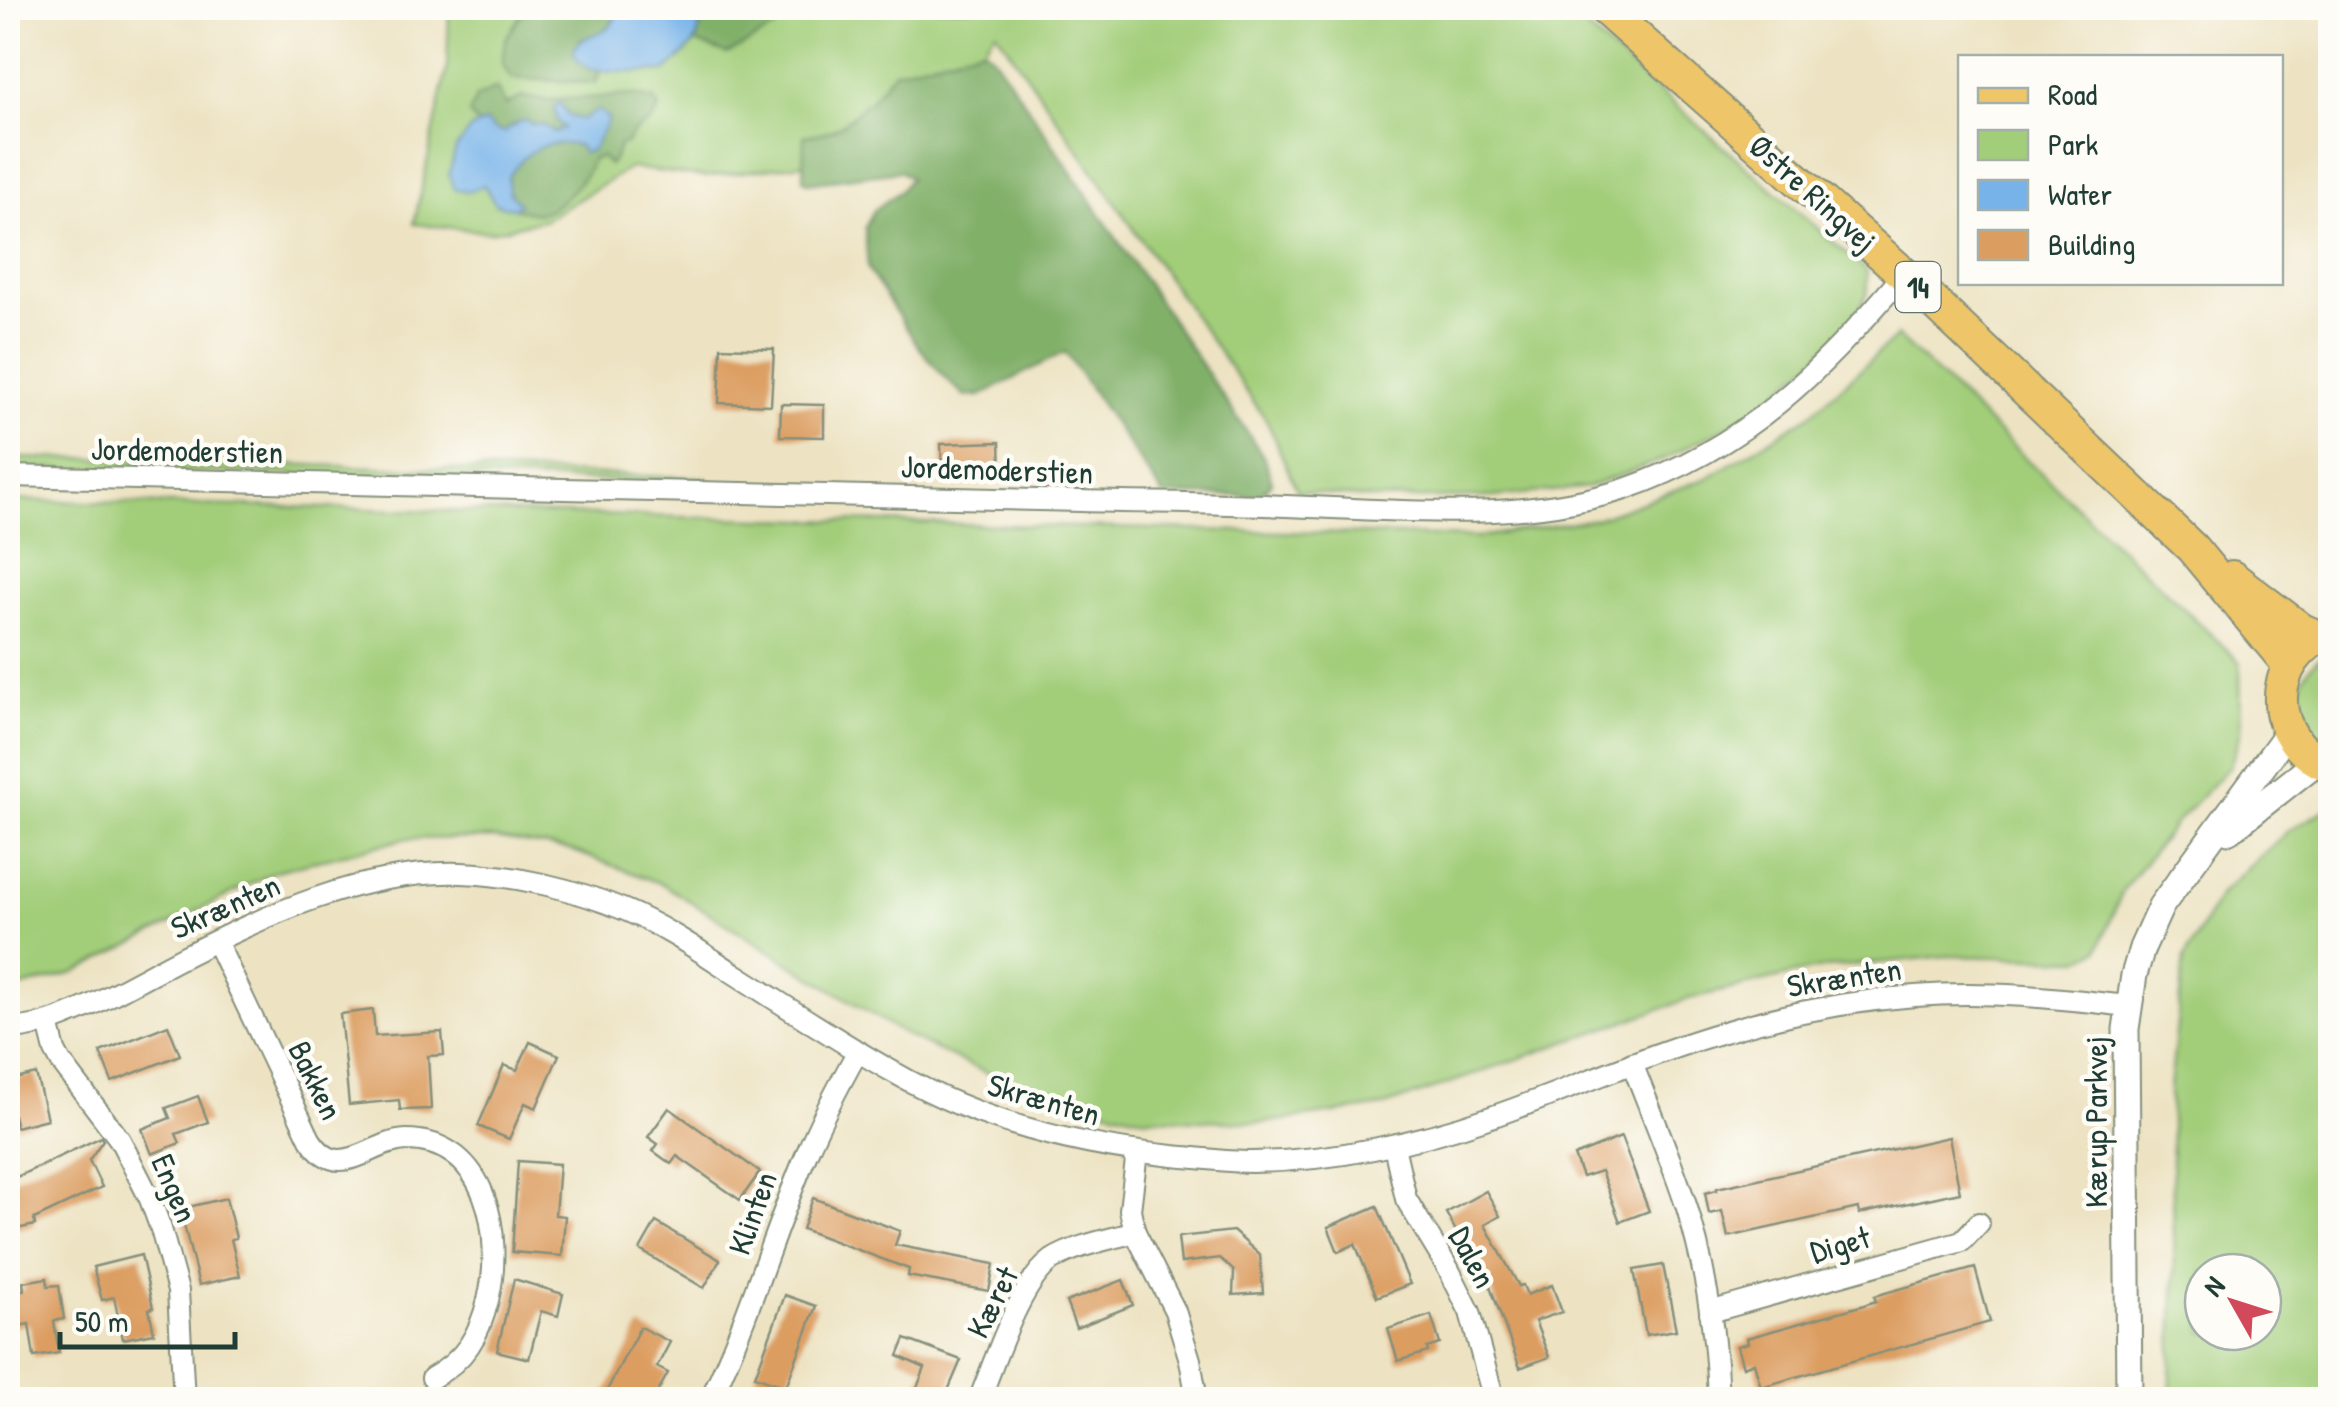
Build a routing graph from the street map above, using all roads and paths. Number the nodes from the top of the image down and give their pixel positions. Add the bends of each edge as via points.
1 (1604, 8) edge
2 (1904, 274) junction
3 (8, 476) edge
4 (2192, 548) junction
5 (2324, 635) edge
6 (2290, 665) junction
7 (2288, 732) junction
8 (2324, 764) edge
9 (2195, 860) junction
10 (216, 942) junction
11 (2128, 1006) junction
12 (48, 1023) junction
13 (8, 1030) edge
14 (858, 1051) junction
15 (1632, 1063) junction
16 (1394, 1146) junction
17 (1137, 1152) junction
18 (1979, 1224) dead end
19 (1135, 1232) junction
20 (1710, 1312) junction
21 (432, 1378) dead end
22 (184, 1400) edge
23 (710, 1400) edge
24 (978, 1400) edge
25 (1197, 1400) edge
26 (1494, 1400) edge
27 (1718, 1400) edge
28 (2129, 1400) edge

1 - 2 main road, Østre Ringvej / 14
2 - 3 street, Jordemoderstien via 1822,366 1754,423 1652,478 1538,508 1454,512
2 - 4 main road, Østre Ringvej / 14
4 - 5 main road, Østre Ringvej / 14 via 2302,630
4 - 6 main road, Østre Ringvej / 14
5 - 6 main road, 14
6 - 7 main road via 2281,698
7 - 8 main road
7 - 9 street, Kærup Parkvej
8 - 9 street, Kærup Parkvej
9 - 11 street, Kærup Parkvej via 2151,926
10 - 12 street, Skrænten
10 - 14 street, Skrænten via 288,909 381,881 460,874 505,879 626,910
10 - 21 street, Bakken via 322,1154 345,1160 387,1142 430,1143 458,1158 480,1190 494,1235 489,1296 471,1344
11 - 15 street, Skrænten via 1916,995 1782,1016
11 - 28 street, Kærup Parkvej
12 - 13 street, Skrænten
12 - 22 street, Engen via 60,1062 120,1140 161,1229 178,1291
14 - 17 street, Skrænten via 962,1107 1092,1146
14 - 23 street, Klinten via 805,1158
15 - 16 street, Skrænten
15 - 20 street via 1688,1211
16 - 17 street, Skrænten via 1276,1162
16 - 26 street, Dalen via 1406,1199 1470,1312
17 - 19 street via 1130,1210
18 - 20 street, Diget via 1962,1241
19 - 24 street, Kæret via 1069,1252 1040,1271
19 - 25 street via 1175,1311
20 - 27 street

